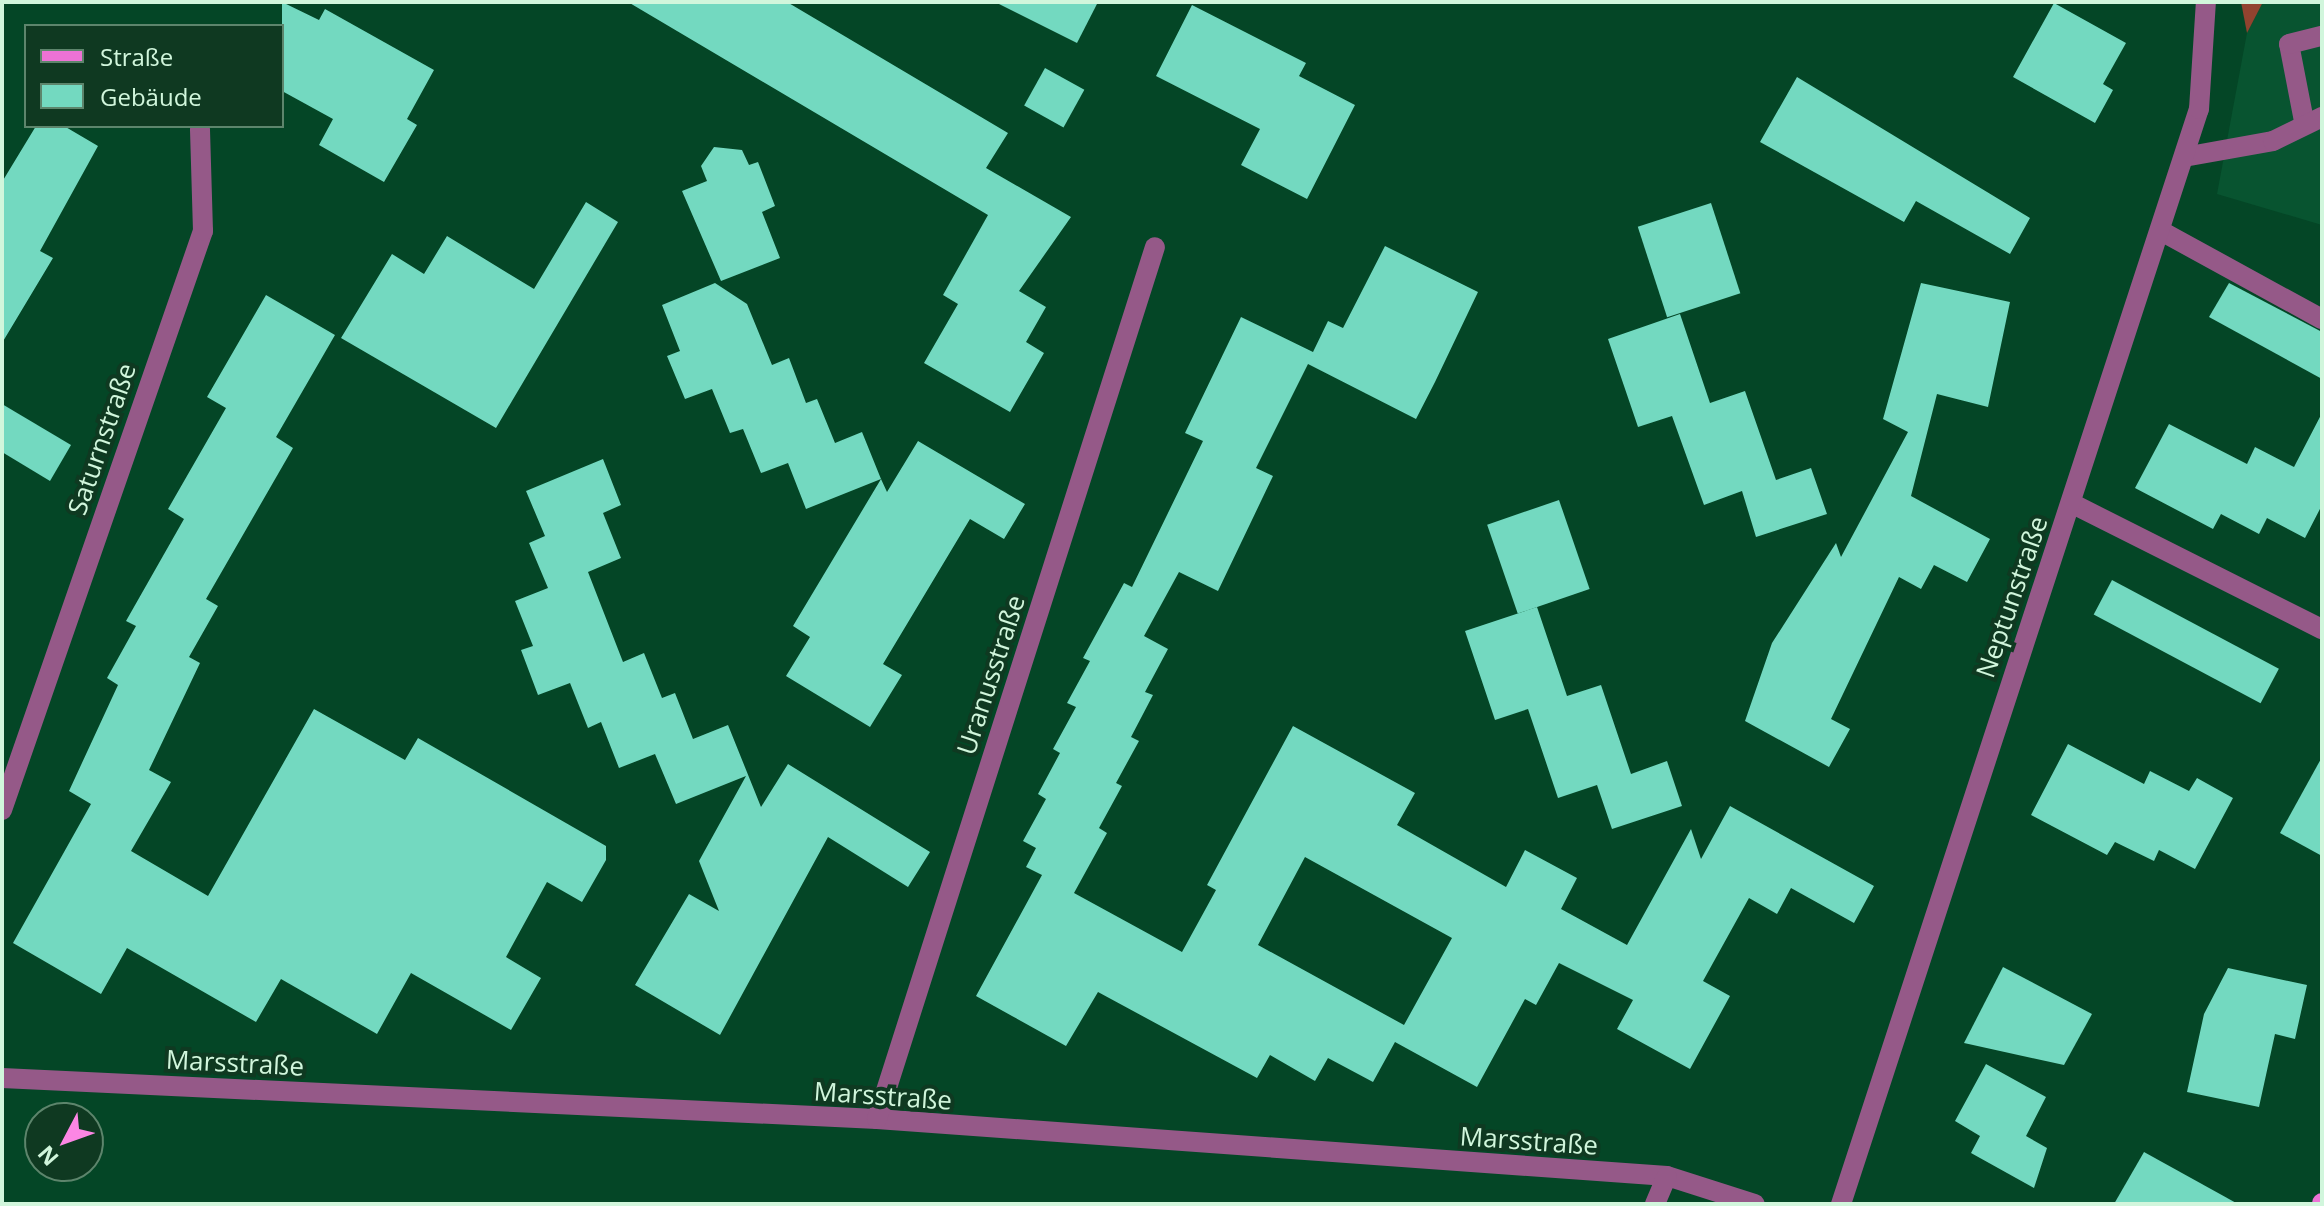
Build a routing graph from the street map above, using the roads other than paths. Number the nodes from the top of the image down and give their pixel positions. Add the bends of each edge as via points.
1 (2206, 2) edge
2 (2322, 36) edge
3 (2313, 119) edge
4 (200, 129) dead end
5 (2184, 157) junction
6 (2161, 231) junction
7 (1155, 247) dead end
8 (2322, 319) edge
9 (2071, 503) junction
10 (2322, 629) edge
11 (10, 756) edge
12 (2, 810) edge
13 (2, 1078) edge
14 (877, 1119) junction
15 (1667, 1176) junction
16 (1655, 1204) edge
17 (1755, 1204) edge
18 (1841, 1204) edge

1 - 5 street, Neptunstraße via 2208,61
2 - 3 street via 2289,44
3 - 5 street via 2273,141
4 - 11 street, Saturnstraße via 203,231
5 - 6 street, Neptunstraße
6 - 8 street
6 - 9 street, Neptunstraße
7 - 14 street, Uranusstraße
9 - 10 street
9 - 18 street, Neptunstraße
11 - 12 street, Saturnstraße
13 - 14 street, Marsstraße
14 - 15 street, Marsstraße
15 - 16 street
15 - 17 street, Marsstraße

